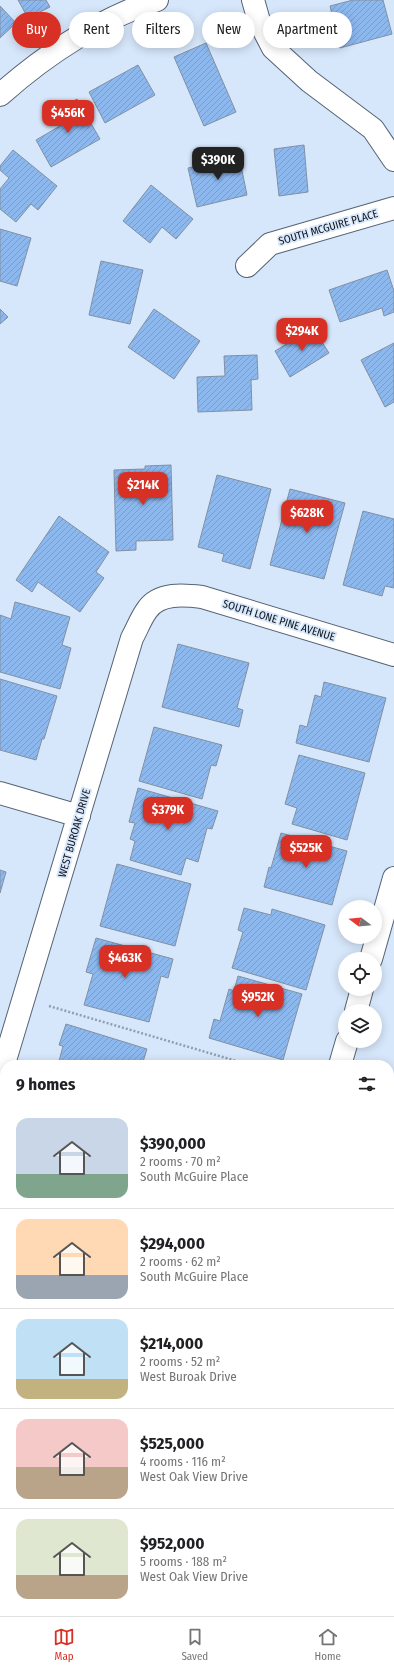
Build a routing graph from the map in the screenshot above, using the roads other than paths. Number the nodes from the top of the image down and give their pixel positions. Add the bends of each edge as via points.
1 (157, 0) edge
2 (253, 0) edge
3 (128, 5) edge
4 (0, 95) edge
5 (394, 160) edge
6 (394, 208) edge
7 (247, 266) dead end
8 (162, 598) joint
9 (394, 655) edge
10 (0, 793) edge
11 (79, 816) junction
12 (394, 878) edge
13 (373, 952) edge
14 (345, 1048) edge
15 (5, 1060) edge
16 (341, 1060) edge

1 - 3 street
2 - 5 street via 259,21 273,48 309,81 373,129
3 - 4 street via 28,70
6 - 7 street, SOUTH MCGUIRE PLACE via 270,244
8 - 9 street, SOUTH LONE PINE AVENUE via 180,595 202,597
8 - 11 street, WEST BUROAK DRIVE via 148,608 132,638
10 - 11 street
11 - 15 street, WEST BUROAK DRIVE
12 - 13 street
14 - 16 street

